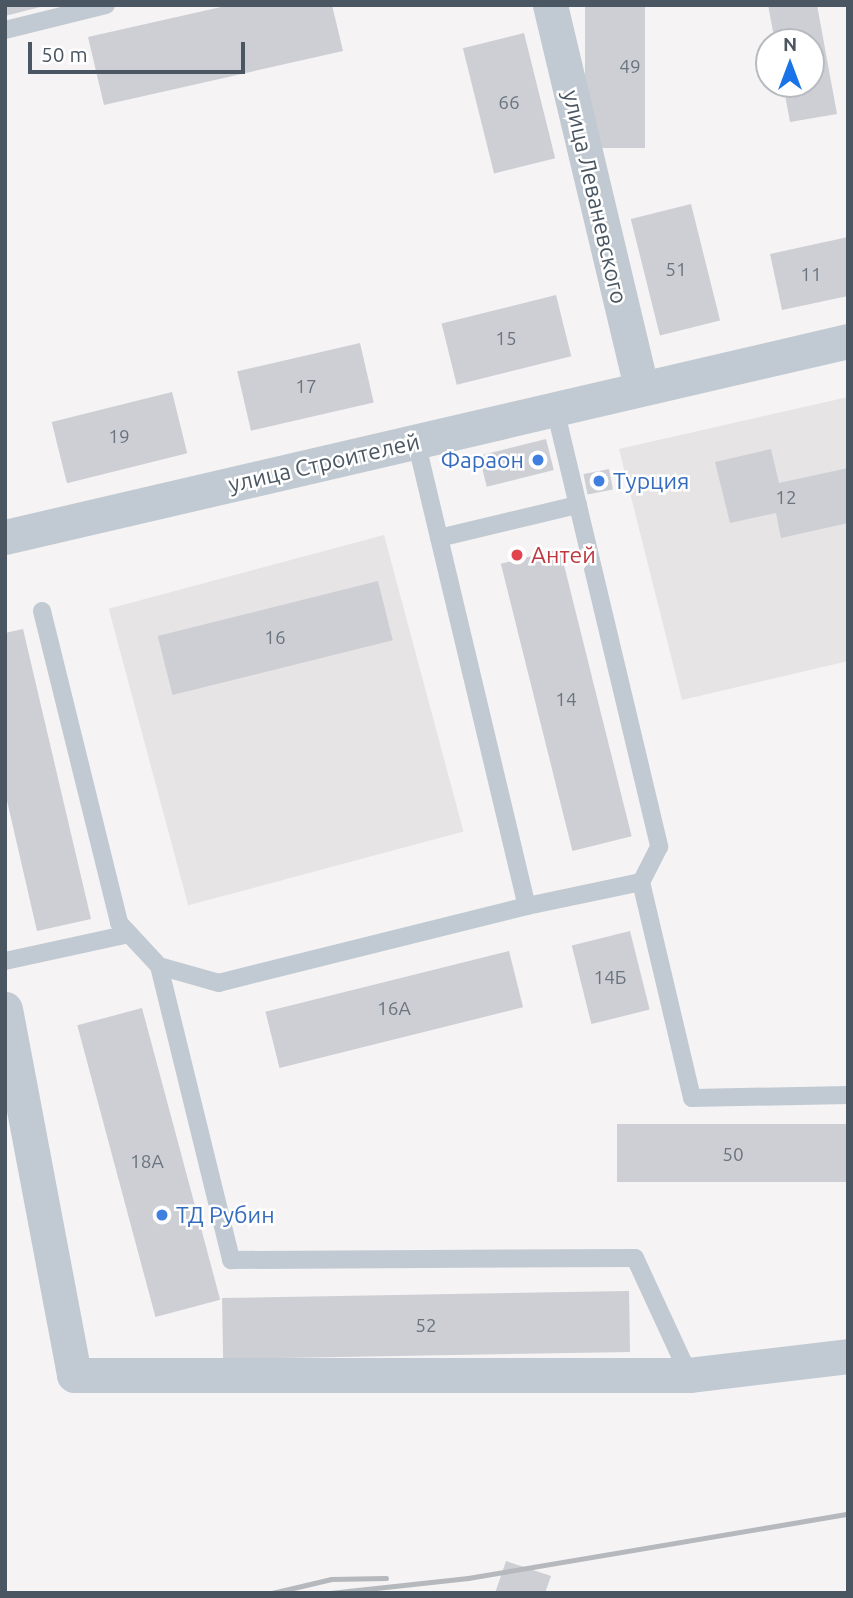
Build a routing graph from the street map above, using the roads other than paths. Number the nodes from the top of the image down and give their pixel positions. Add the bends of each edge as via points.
1 (106, 5) edge
2 (550, 5) edge
3 (5, 30) edge
4 (848, 341) edge
5 (641, 388) junction
6 (555, 409) junction
7 (416, 441) junction
8 (578, 505) junction
9 (5, 537) edge
10 (439, 538) junction
11 (42, 611) dead end
12 (641, 882) junction
13 (527, 906) junction
14 (129, 934) junction
15 (5, 961) edge
16 (159, 966) junction
17 (5, 1009) edge
18 (848, 1095) edge
19 (16, 1120) edge
20 (848, 1356) edge
21 (689, 1375) junction

1 - 3 lane
2 - 5 street, улица Леваневского
4 - 5 street, улица Строителей
5 - 6 street, улица Строителей
6 - 7 street, улица Строителей
6 - 8 lane
7 - 9 street, улица Строителей
7 - 10 lane
8 - 10 lane
8 - 12 lane via 659,847
10 - 13 lane
11 - 14 lane via 119,923
12 - 13 lane
12 - 18 lane via 692,1098
13 - 16 lane via 219,983
14 - 15 lane
14 - 16 lane
16 - 21 lane via 231,1260 635,1258
17 - 19 street
19 - 21 street via 74,1375
20 - 21 street

